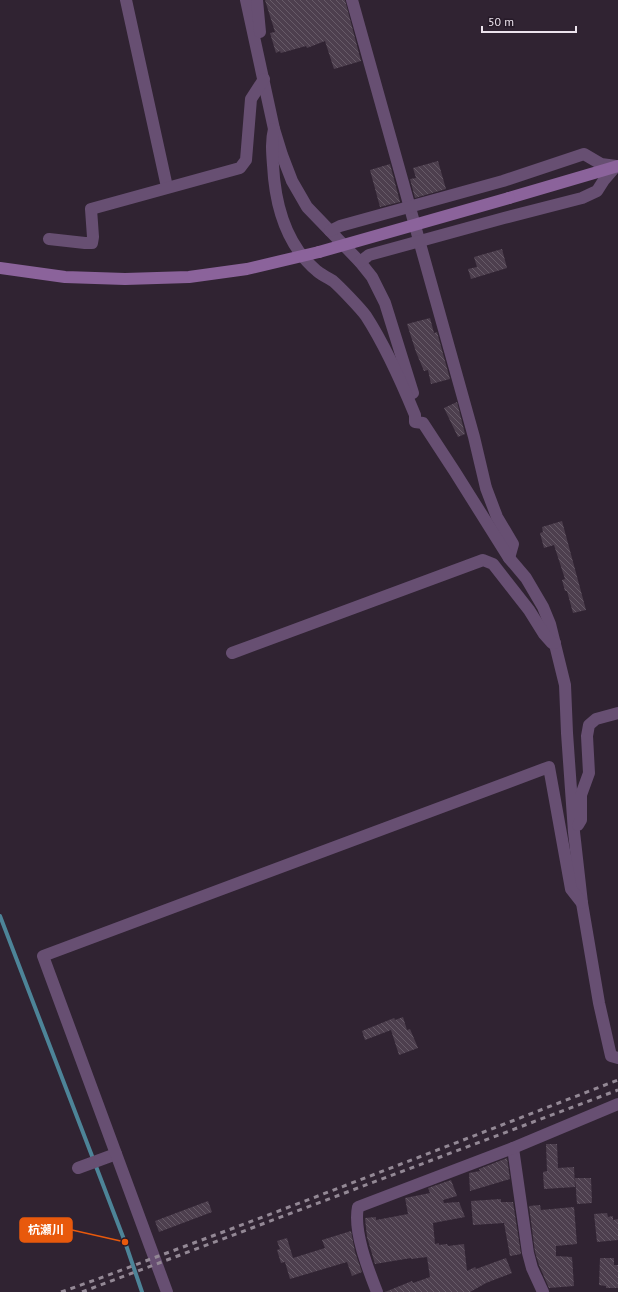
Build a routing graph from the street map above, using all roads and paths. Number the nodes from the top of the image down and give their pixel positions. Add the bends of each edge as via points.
1 (126, 0) edge
2 (246, 0) edge
3 (257, 0) edge
4 (352, 0) edge
5 (258, 49) junction
6 (264, 79) junction
7 (274, 129) junction
8 (617, 166) edge
9 (167, 187) junction
10 (410, 207) junction
11 (330, 231) junction
12 (49, 239) dead end
13 (420, 241) junction
14 (303, 256) junction
15 (360, 262) junction
16 (0, 268) edge
17 (422, 423) junction
18 (509, 558) junction
19 (555, 643) junction
20 (232, 653) dead end
21 (618, 713) edge
22 (574, 832) junction
23 (582, 903) junction
24 (618, 1058) edge
25 (618, 1104) edge
26 (513, 1148) junction
27 (114, 1155) junction
28 (78, 1168) dead end
29 (167, 1292) edge
30 (377, 1292) edge
31 (543, 1292) edge

1 - 9 street
2 - 5 street
3 - 5 street via 260,42
4 - 10 street
5 - 6 street
6 - 7 street
6 - 9 street via 251,99 246,160 240,168
7 - 11 street via 282,155 306,207
7 - 14 street via 271,140 278,207 289,233
8 - 10 street via 601,164 584,154
8 - 13 street via 597,191 582,198
8 - 14 street, bridge
9 - 12 street via 91,209 92,243
10 - 11 street
10 - 13 street
11 - 15 street
13 - 15 street via 369,255
13 - 18 street via 486,488 497,517 513,544
14 - 16 street via 247,270 189,277 125,280 65,277
14 - 17 street via 318,272 334,282 366,315 396,369 415,415 415,422
15 - 17 street via 372,277 385,303
17 - 18 street
18 - 19 street via 526,578 543,607
19 - 20 street via 544,634 529,610 493,564 483,560
19 - 22 street via 565,685
21 - 22 street via 596,719 589,725 589,773 581,795 581,820
22 - 23 street
23 - 24 street via 611,1056
23 - 27 street via 571,889 549,767 43,956
25 - 26 street
26 - 30 street via 358,1207 356,1217 366,1265
26 - 31 street via 528,1253
27 - 28 street
27 - 29 street

